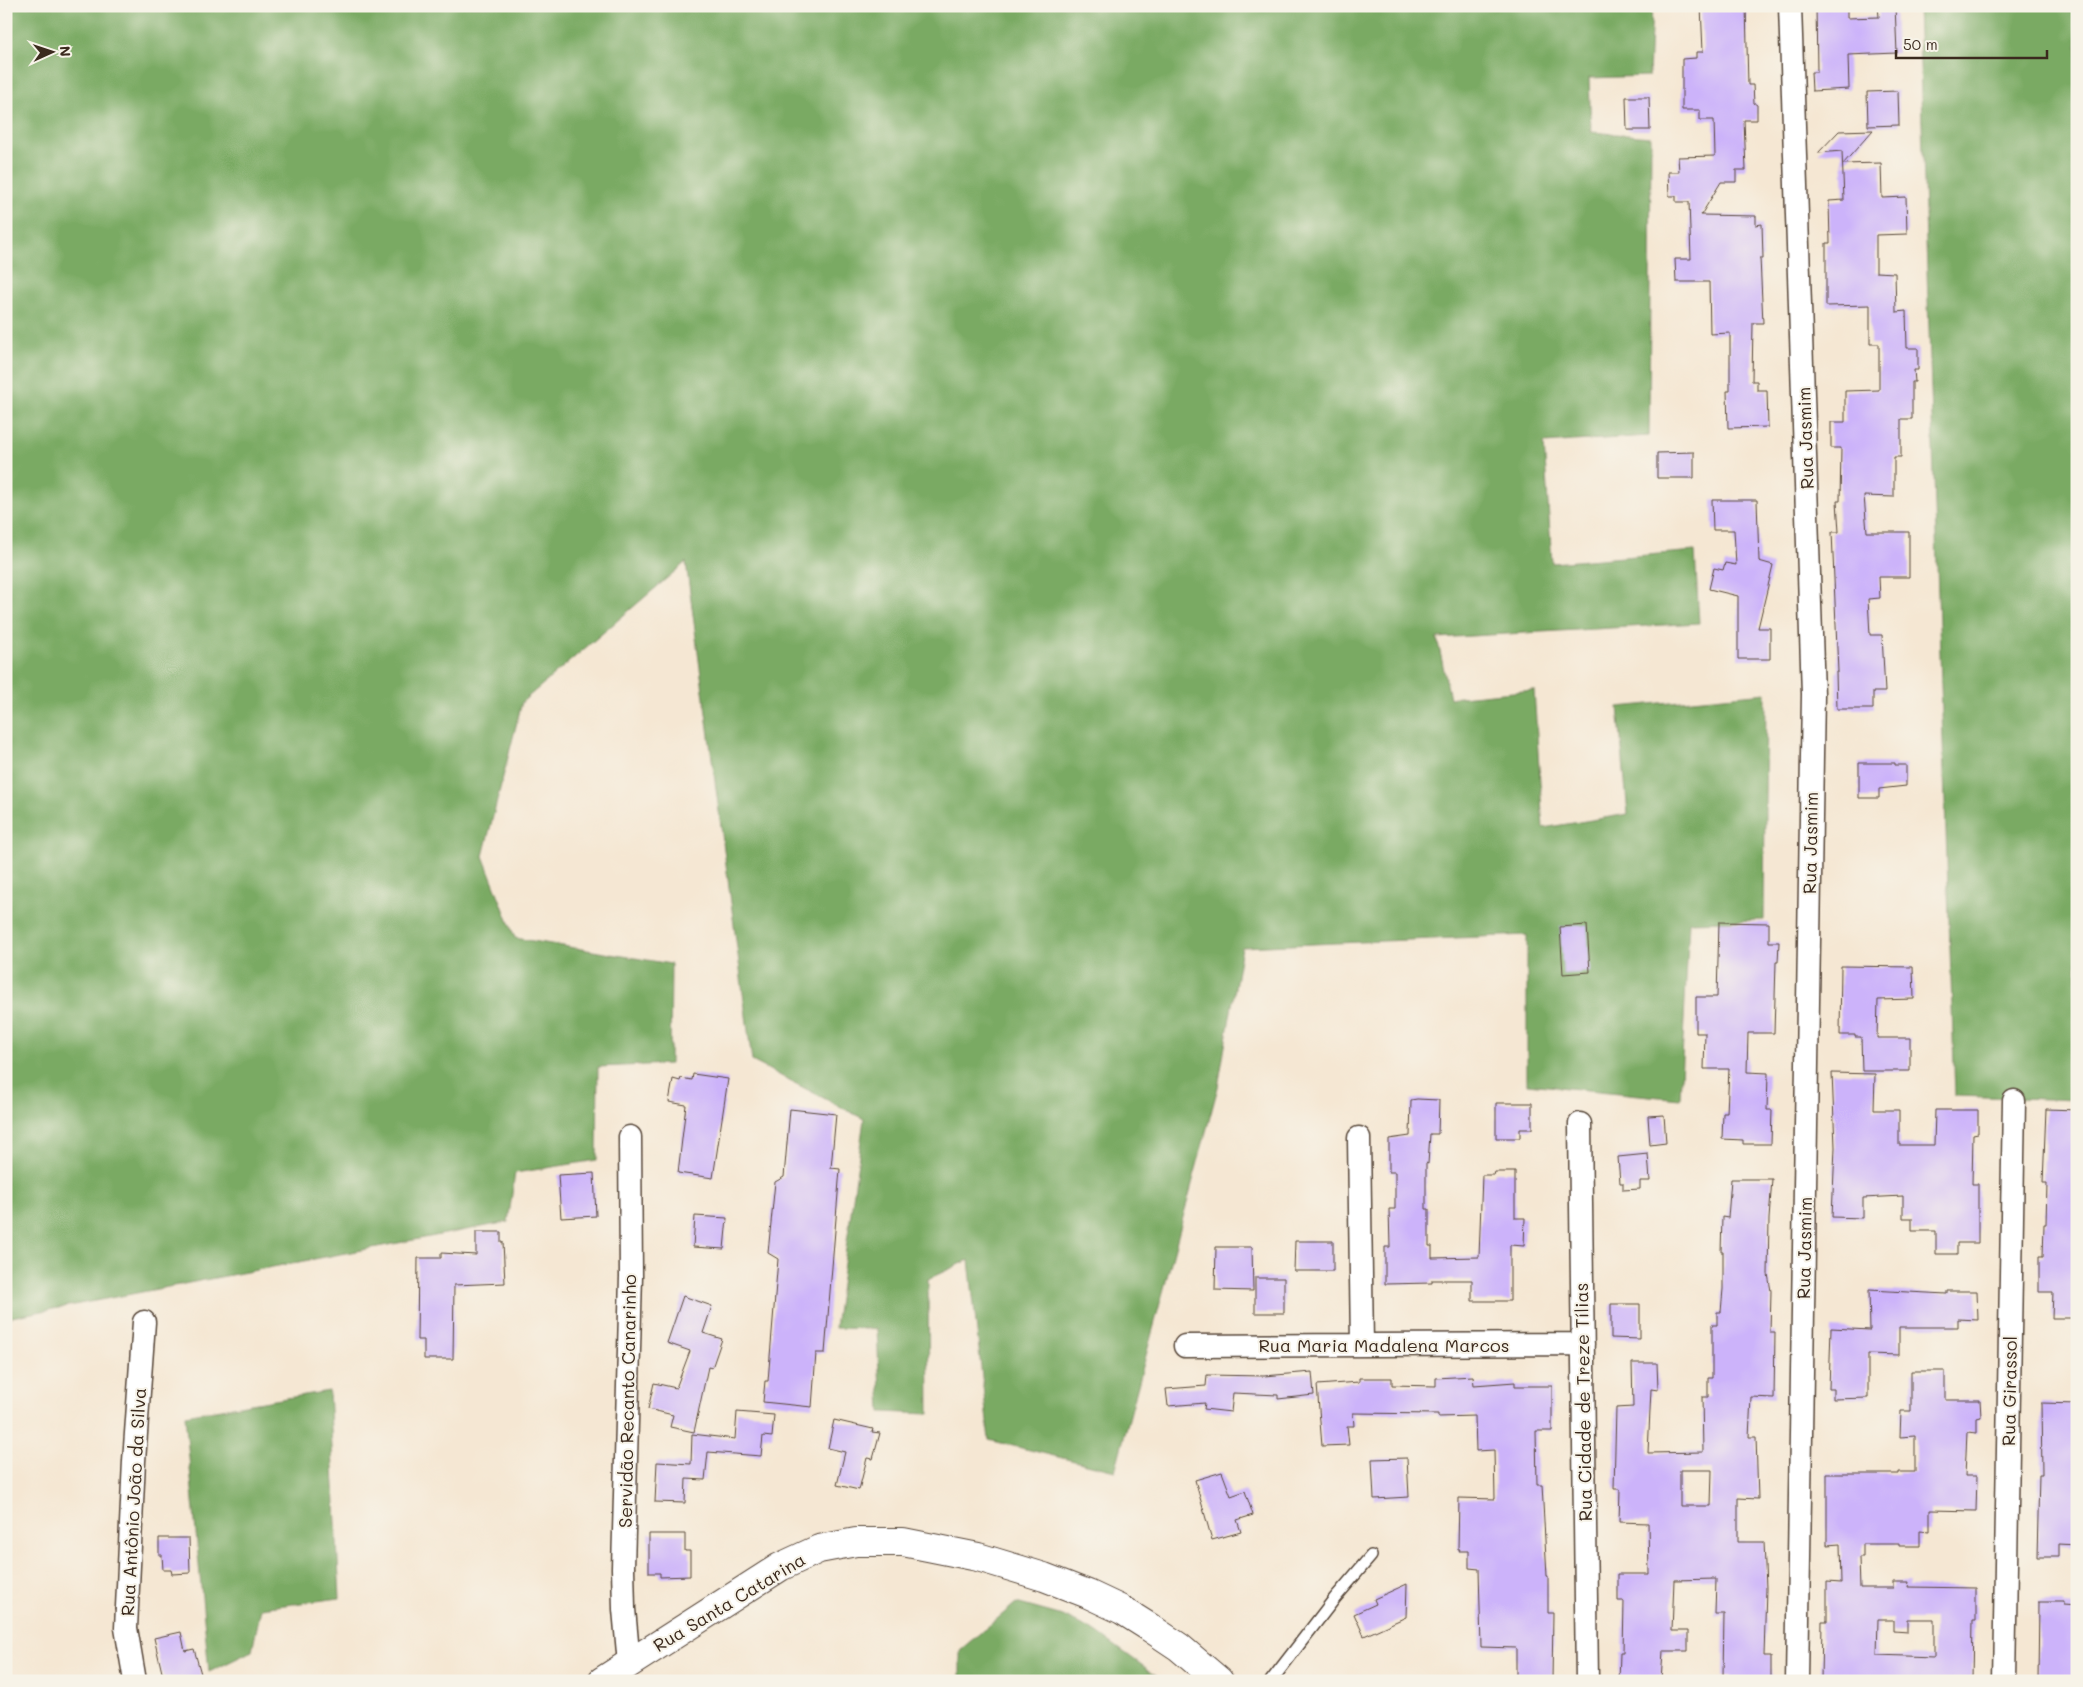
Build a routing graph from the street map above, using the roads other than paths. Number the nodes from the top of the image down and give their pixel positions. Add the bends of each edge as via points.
1 (1790, 6) edge
2 (2014, 1101) dead end
3 (1580, 1124) dead end
4 (630, 1138) dead end
5 (1359, 1138) dead end
6 (144, 1322) dead end
7 (1583, 1344) junction
8 (1362, 1345) junction
9 (1185, 1346) dead end
10 (1370, 1556) dead end
11 (629, 1664) junction
12 (135, 1681) edge
13 (602, 1681) edge
14 (1219, 1681) edge
15 (1271, 1681) edge
16 (1587, 1681) edge
17 (1797, 1681) edge
18 (2004, 1681) edge

1 - 17 street, Rua Jasmim via 1813,694
2 - 18 street, Rua Girassol
3 - 7 street, Rua Cidade de Treze Tílias
4 - 11 street, Servidão Recanto Canarinho via 623,1568
5 - 8 street
6 - 12 street, Rua Antônio João da Silva via 126,1628
7 - 8 street, Rua Maria Madalena Marcos
7 - 16 street, Rua Cidade de Treze Tílias
8 - 9 street, Rua Maria Madalena Marcos
10 - 15 lane
11 - 13 main road, Rua Santa Catarina
11 - 14 main road, Rua Santa Catarina via 772,1572 819,1549 856,1542 903,1542 978,1557 1088,1594 1157,1632

